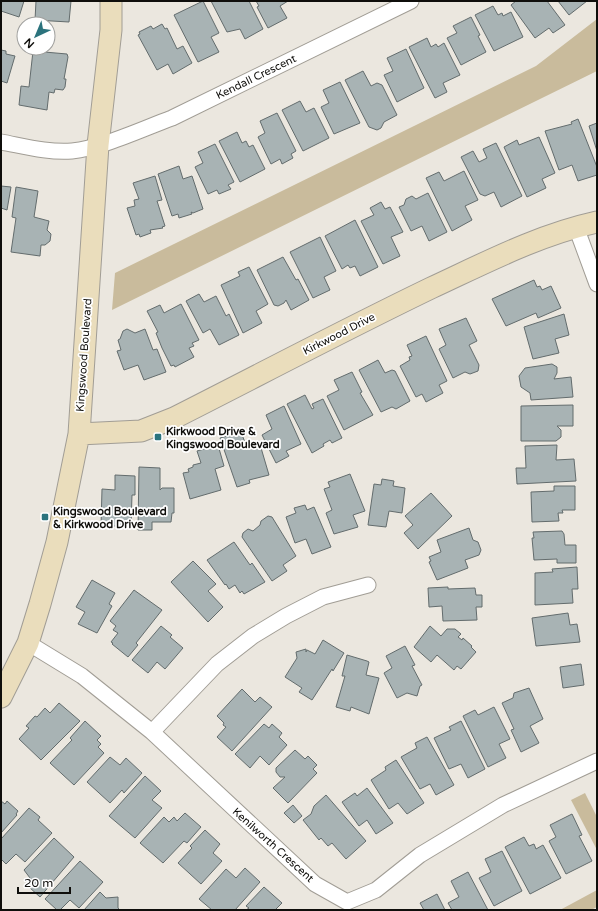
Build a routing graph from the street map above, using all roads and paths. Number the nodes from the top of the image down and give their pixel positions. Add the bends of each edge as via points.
1 (111, 1) edge
2 (411, 1) edge
3 (1, 142) edge
4 (98, 144) junction
5 (597, 222) edge
6 (576, 226) junction
7 (597, 284) edge
8 (78, 434) junction
9 (368, 585) dead end
10 (28, 643) junction
11 (1, 697) edge
12 (152, 732) junction
13 (597, 761) edge

1 - 4 street, Kingswood Boulevard via 111,30
2 - 4 street, Kendall Crescent via 172,118
3 - 4 street, Kendall Crescent via 72,151
4 - 8 street, Kingswood Boulevard
5 - 6 street, Kirkwood Drive
6 - 7 street
6 - 8 street, Kirkwood Drive via 521,246 391,308 174,418 141,431
8 - 10 street, Kingswood Boulevard via 57,542
9 - 12 street via 323,597 253,636 218,664
10 - 11 street, Kingswood Boulevard
10 - 12 street, Kenilworth Crescent via 82,676
12 - 13 street, Kenilworth Crescent via 315,884 347,902 376,890 420,855 503,805

